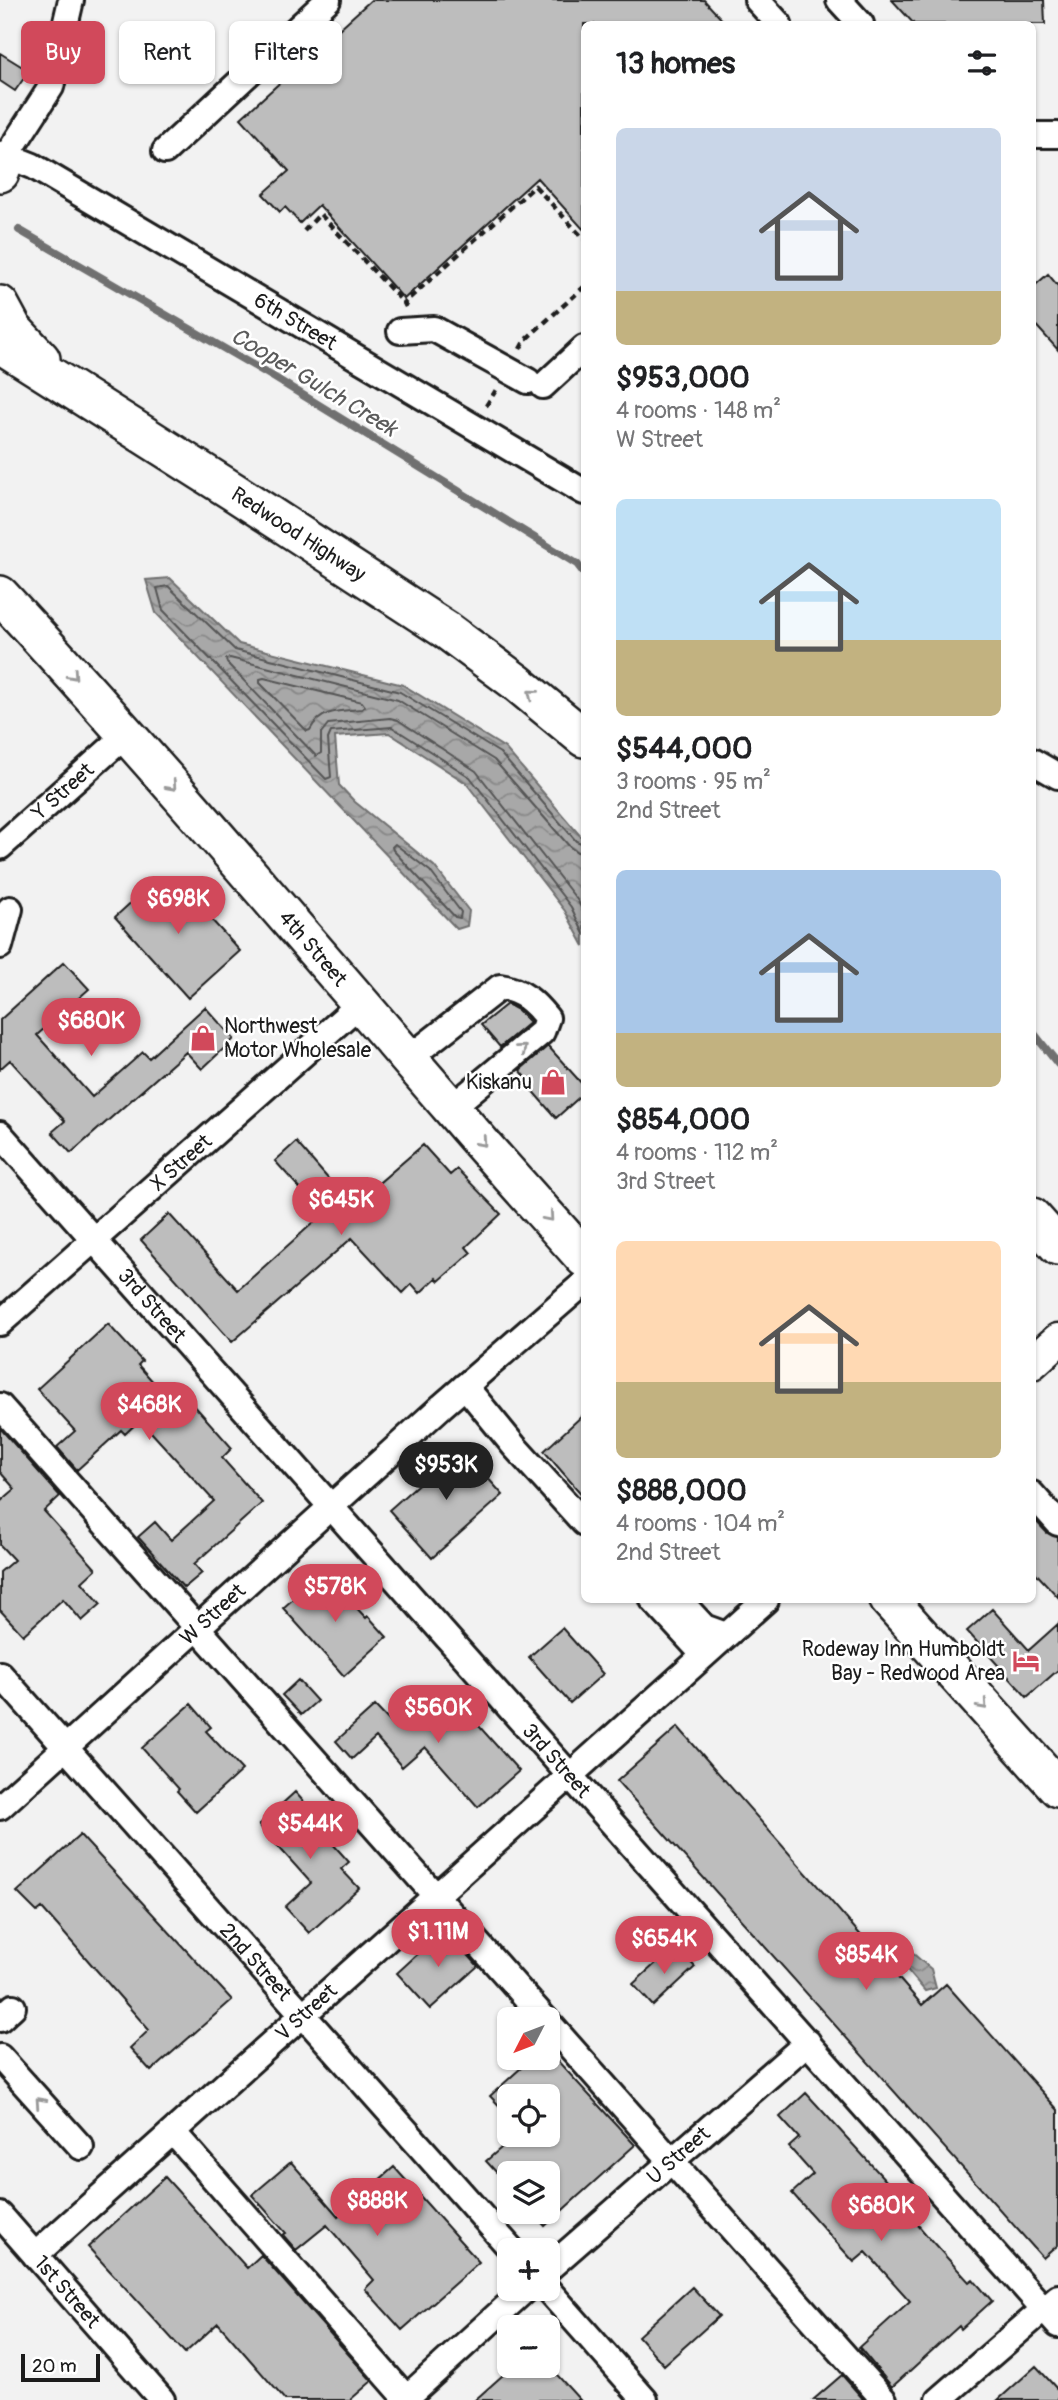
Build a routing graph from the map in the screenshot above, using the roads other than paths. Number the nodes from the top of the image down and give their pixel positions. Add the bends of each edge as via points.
1 (71, 0) edge
2 (328, 0) edge
3 (757, 0) edge
4 (839, 0) edge
5 (776, 21) edge
6 (858, 21) edge
7 (1036, 135) edge
8 (1058, 135) edge
9 (165, 150) dead end
10 (1, 166) edge
11 (0, 305) edge
12 (400, 331) dead end
13 (0, 344) edge
14 (581, 350) edge
15 (181, 459) junction
16 (581, 490) edge
17 (0, 595) edge
18 (14, 621) edge
19 (126, 735) junction
20 (581, 735) edge
21 (1036, 763) edge
22 (1058, 776) edge
23 (0, 847) edge
24 (10, 909) dead end
25 (0, 946) edge
26 (362, 1002) junction
27 (409, 1058) junction
28 (451, 1108) junction
29 (0, 1134) edge
30 (1036, 1205) edge
31 (1058, 1216) edge
32 (1036, 1221) edge
33 (92, 1239) junction
34 (1058, 1246) edge
35 (581, 1255) edge
36 (581, 1286) edge
37 (0, 1323) edge
38 (1058, 1340) edge
39 (1036, 1359) edge
40 (465, 1386) junction
41 (0, 1406) edge
42 (1036, 1498) edge
43 (332, 1507) junction
44 (581, 1520) edge
45 (1058, 1523) edge
46 (656, 1603) edge
47 (682, 1603) edge
48 (763, 1603) edge
49 (892, 1603) edge
50 (197, 1628) junction
51 (726, 1636) junction
52 (704, 1655) junction
53 (0, 1674) edge
54 (65, 1748) junction
55 (569, 1774) junction
56 (1058, 1788) edge
57 (0, 1807) edge
58 (436, 1896) junction
59 (535, 2007) edge
60 (304, 2015) junction
61 (560, 2036) edge
62 (808, 2042) junction
63 (0, 2057) edge
64 (173, 2132) junction
65 (81, 2147) dead end
66 (672, 2162) junction
67 (0, 2215) edge
68 (501, 2238) edge
69 (35, 2255) junction
70 (560, 2259) edge
71 (513, 2301) edge
72 (558, 2301) edge
73 (1053, 2310) edge
74 (406, 2399) edge
75 (162, 2400) edge
76 (645, 2400) edge
77 (884, 2400) edge
78 (939, 2400) edge

1 - 10 street via 51,87
2 - 9 street
3 - 5 street
4 - 6 street
7 - 8 street
10 - 16 street, 6th Street via 23,162 33,166
11 - 15 highway via 13,329 48,366
12 - 14 street via 434,329 526,379
13 - 15 highway, Redwood Highway
20 -> 15 highway, Redwood Highway via 446,631
17 - 18 highway
18 -> 19 highway
19 - 23 street, Y Street
19 -> 26 highway, 4th Street
21 - 22 street
24 - 25 street
26 - 27 highway, 4th Street
26 - 33 street, X Street
27 - 28 highway, 4th Street
28 -> 27 street via 542,1032 547,1018 542,1012 523,994 500,987
28 -> 35 highway, 4th Street
29 - 33 street, 3rd Street
30 - 31 highway
32 - 34 highway
33 - 37 street, X Street
33 - 43 street, 3rd Street
36 - 40 street, W Street
38 - 39 main road
40 - 43 street, W Street
40 - 44 street
41 - 50 street
42 - 45 street
43 - 50 street, W Street
43 - 55 street, 3rd Street
46 - 52 street
47 - 51 street via 704,1627
48 - 51 street, V Street
49 -> 56 highway
50 - 54 street, W Street
50 - 58 street
51 - 52 street, V Street
52 - 55 street, V Street
53 - 54 street, 2nd Street
54 - 57 street, W Street
54 - 60 street, 2nd Street
55 - 58 street, V Street
55 - 62 street, 3rd Street
58 - 59 street
58 - 60 street, V Street
60 - 64 street, V Street
60 - 68 street, 2nd Street
61 - 66 street
62 - 66 street, U Street
62 - 73 street, 3rd Street
65 -> 63 street
64 - 69 street, V Street
64 - 74 street
66 - 70 street, U Street
66 - 77 street
67 - 69 street, 1st Street
69 - 75 street, 1st Street
71 - 74 street
72 - 76 street
73 - 78 street

